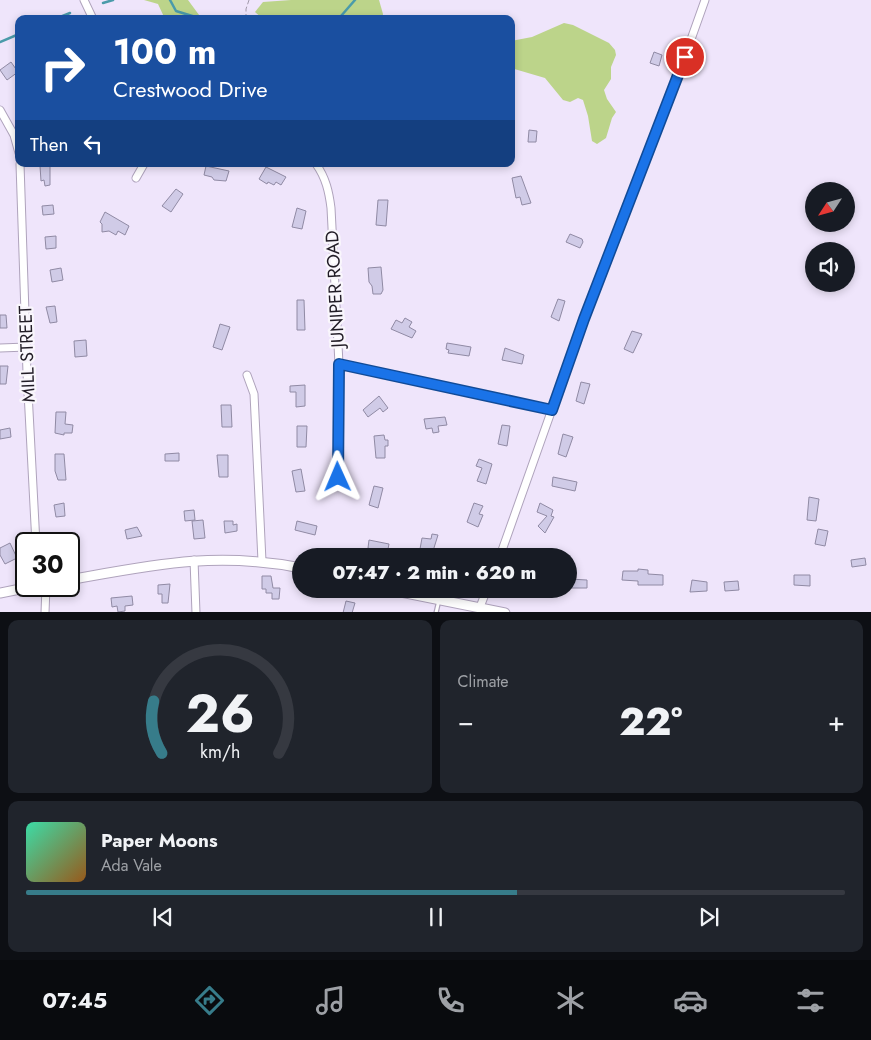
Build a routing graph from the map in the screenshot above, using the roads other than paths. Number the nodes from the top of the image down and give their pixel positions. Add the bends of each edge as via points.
1 (84, 0) edge
2 (704, 0) edge
3 (92, 15) edge
4 (0, 110) edge
5 (15, 139) edge
6 (20, 167) edge
7 (142, 167) edge
8 (318, 167) edge
9 (136, 178) dead end
10 (27, 347) junction
11 (0, 348) edge
12 (339, 364) junction
13 (247, 375) dead end
14 (552, 410) junction
15 (338, 477) dead end
16 (35, 532) edge
17 (503, 548) edge
18 (194, 560) junction
19 (262, 561) junction
20 (292, 566) edge
21 (80, 578) edge
22 (15, 590) edge
23 (0, 593) edge
24 (46, 597) edge
25 (429, 598) edge
26 (484, 598) edge
27 (439, 600) junction
28 (480, 607) junction
29 (45, 612) edge
30 (196, 612) edge
31 (436, 612) edge
32 (505, 612) edge

1 - 3 street
2 - 14 street
4 - 5 street
6 - 10 street, MILL STREET
7 - 9 street
8 - 12 street, JUNIPER ROAD via 331,208
10 - 11 street
10 - 16 street, MILL STREET
12 - 14 street
12 - 15 street, JUNIPER ROAD
13 - 19 street via 254,394
14 - 17 street
18 - 19 main road
18 - 21 main road
18 - 30 street
19 - 20 main road
22 - 23 main road
24 - 29 street
25 - 27 main road
26 - 28 street
27 - 28 main road
27 - 31 lane
28 - 32 main road

